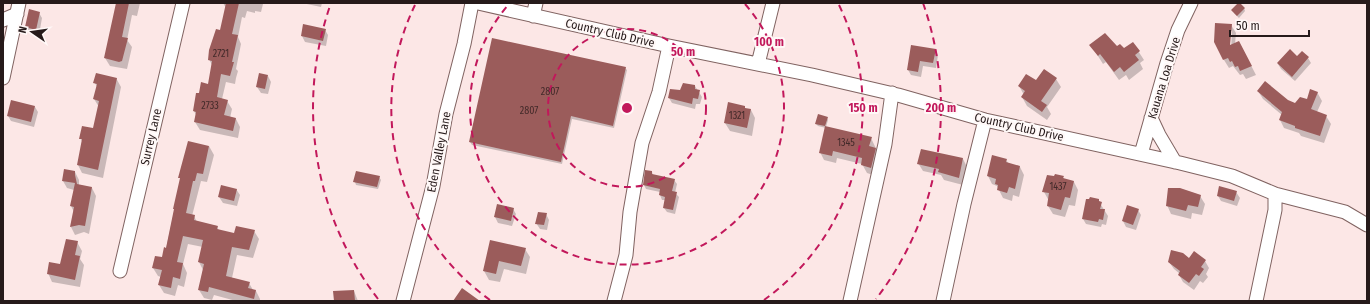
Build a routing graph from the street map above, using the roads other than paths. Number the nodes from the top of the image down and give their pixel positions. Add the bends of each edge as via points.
1 (183, 3) edge
2 (472, 3) edge
3 (478, 3) edge
4 (773, 3) edge
5 (1191, 3) edge
6 (18, 8) edge
7 (535, 9) edge
8 (3, 20) edge
9 (669, 46) junction
10 (758, 64) junction
11 (3, 78) edge
12 (892, 93) junction
13 (1151, 118) junction
14 (985, 120) junction
15 (1141, 154) junction
16 (1175, 162) junction
17 (1275, 194) junction
18 (1367, 225) edge
19 (120, 271) dead end
20 (403, 301) edge
21 (614, 301) edge
22 (850, 301) edge
23 (943, 301) edge
24 (1256, 301) edge

1 - 19 street, Surrey Lane
2 - 20 street, Eden Valley Lane via 433,183
3 - 7 street, Country Club Drive
4 - 10 street
5 - 13 street, Kauana Loa Drive via 1178,30
6 - 8 street
6 - 11 street
7 - 9 street, Country Club Drive
9 - 10 street, Country Club Drive
9 - 21 street via 642,143 630,212 626,255
10 - 12 street, Country Club Drive
12 - 14 street, Country Club Drive
12 - 22 street via 885,144
13 - 15 street, Kauana Loa Drive
13 - 16 street
14 - 15 street, Country Club Drive
14 - 23 street
15 - 16 street, Country Club Drive
16 - 17 street, Country Club Drive via 1232,176
17 - 18 street, Country Club Drive via 1345,212
17 - 24 street via 1275,210

